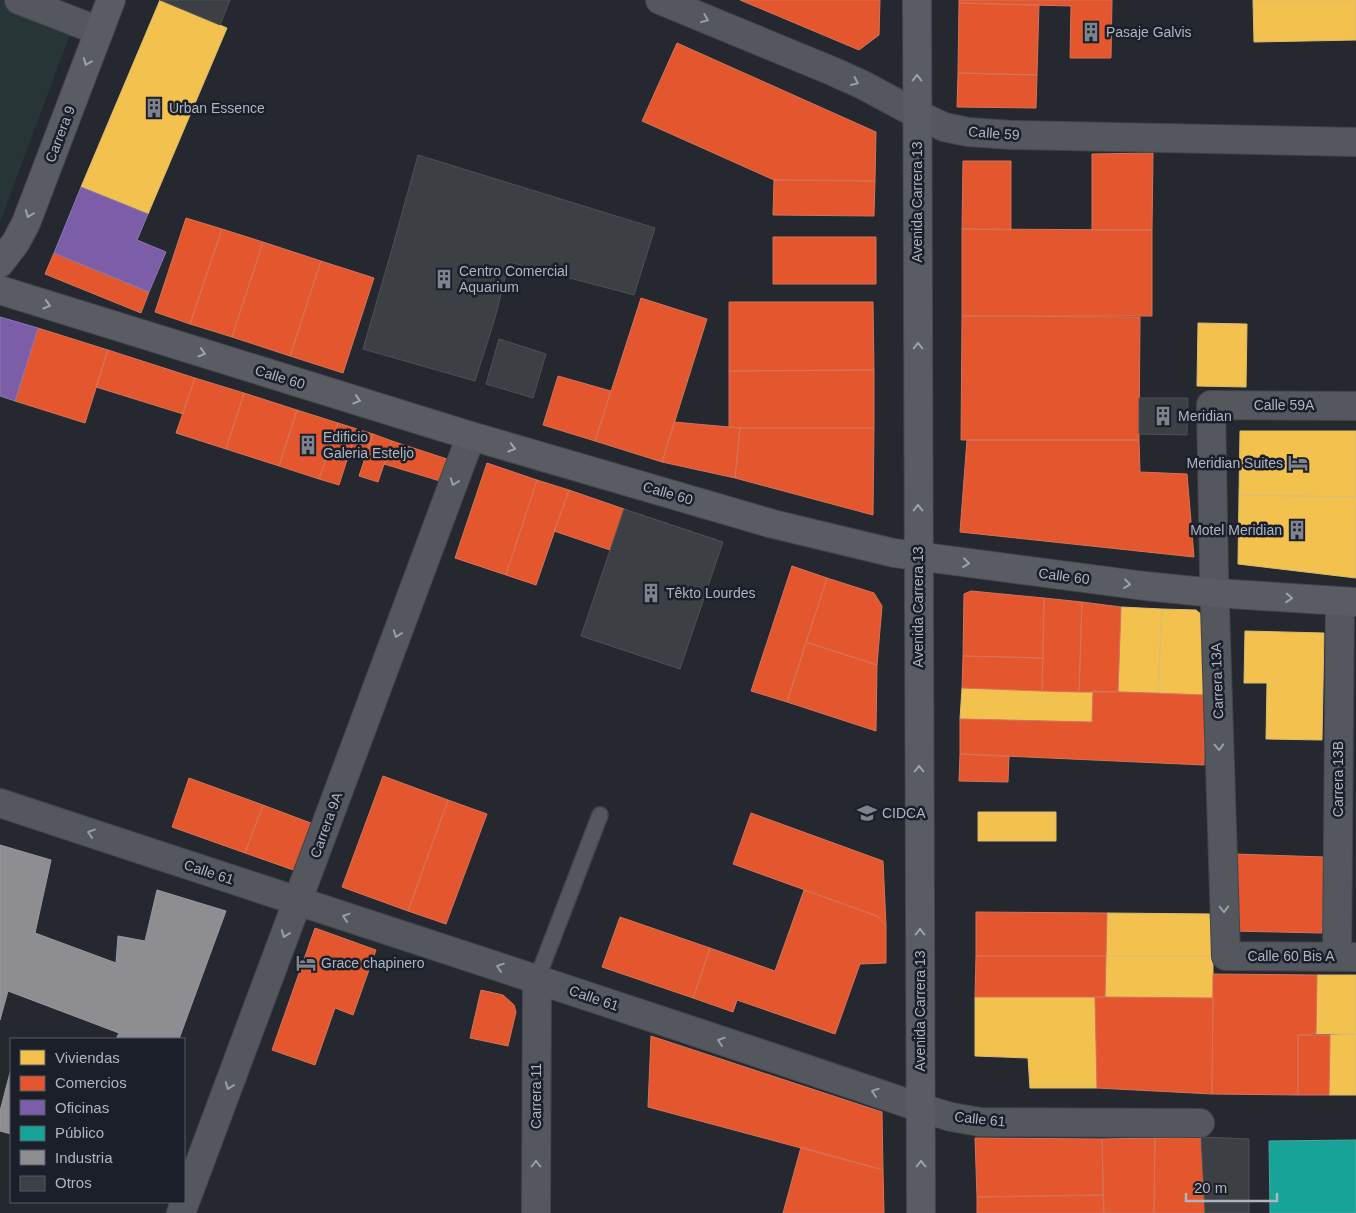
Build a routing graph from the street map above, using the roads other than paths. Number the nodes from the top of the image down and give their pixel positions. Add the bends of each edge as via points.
1 (19, 0) edge
2 (111, 0) edge
3 (660, 0) edge
4 (917, 0) edge
5 (99, 31) junction
6 (917, 114) junction
7 (1356, 142) edge
8 (0, 263) edge
9 (0, 290) edge
10 (1211, 405) joint
11 (1356, 406) edge
12 (471, 436) junction
13 (918, 557) junction
14 (1215, 593) junction
15 (1348, 602) edge
16 (0, 803) edge
17 (600, 815) dead end
18 (298, 901) junction
19 (1226, 956) joint
20 (1346, 957) edge
21 (537, 979) junction
22 (921, 1108) junction
23 (1200, 1123) dead end
24 (185, 1202) edge
25 (536, 1213) edge
26 (921, 1213) edge

1 - 5 street
2 - 5 street, Carrera 9
3 -> 6 street, Calle 59 via 832,71
6 -> 4 street, Avenida Carrera 13
5 -> 8 street, Carrera 9 via 26,223
6 - 7 street, Calle 59 via 944,127 1012,135
13 -> 6 street, Avenida Carrera 13
9 -> 12 street, Calle 60
10 - 11 street, Calle 59A
10 - 14 street, Carrera 13A
12 -> 13 street, Calle 60 via 773,524
12 -> 18 street, Carrera 9A
13 -> 14 street, Calle 60
22 -> 13 street, Avenida Carrera 13
14 -> 15 street, Calle 60
14 -> 19 street, Carrera 13A
15 - 20 street, Carrera 13B
18 -> 16 street, Calle 61
17 - 21 lane
21 -> 18 street, Calle 61
18 -> 24 street, Carrera 9A
19 - 20 street, Calle 60 Bis A
22 -> 21 street, Calle 61
25 -> 21 street, Carrera 11
22 - 23 street, Calle 61 via 980,1122
26 -> 22 street, Avenida Carrera 13

